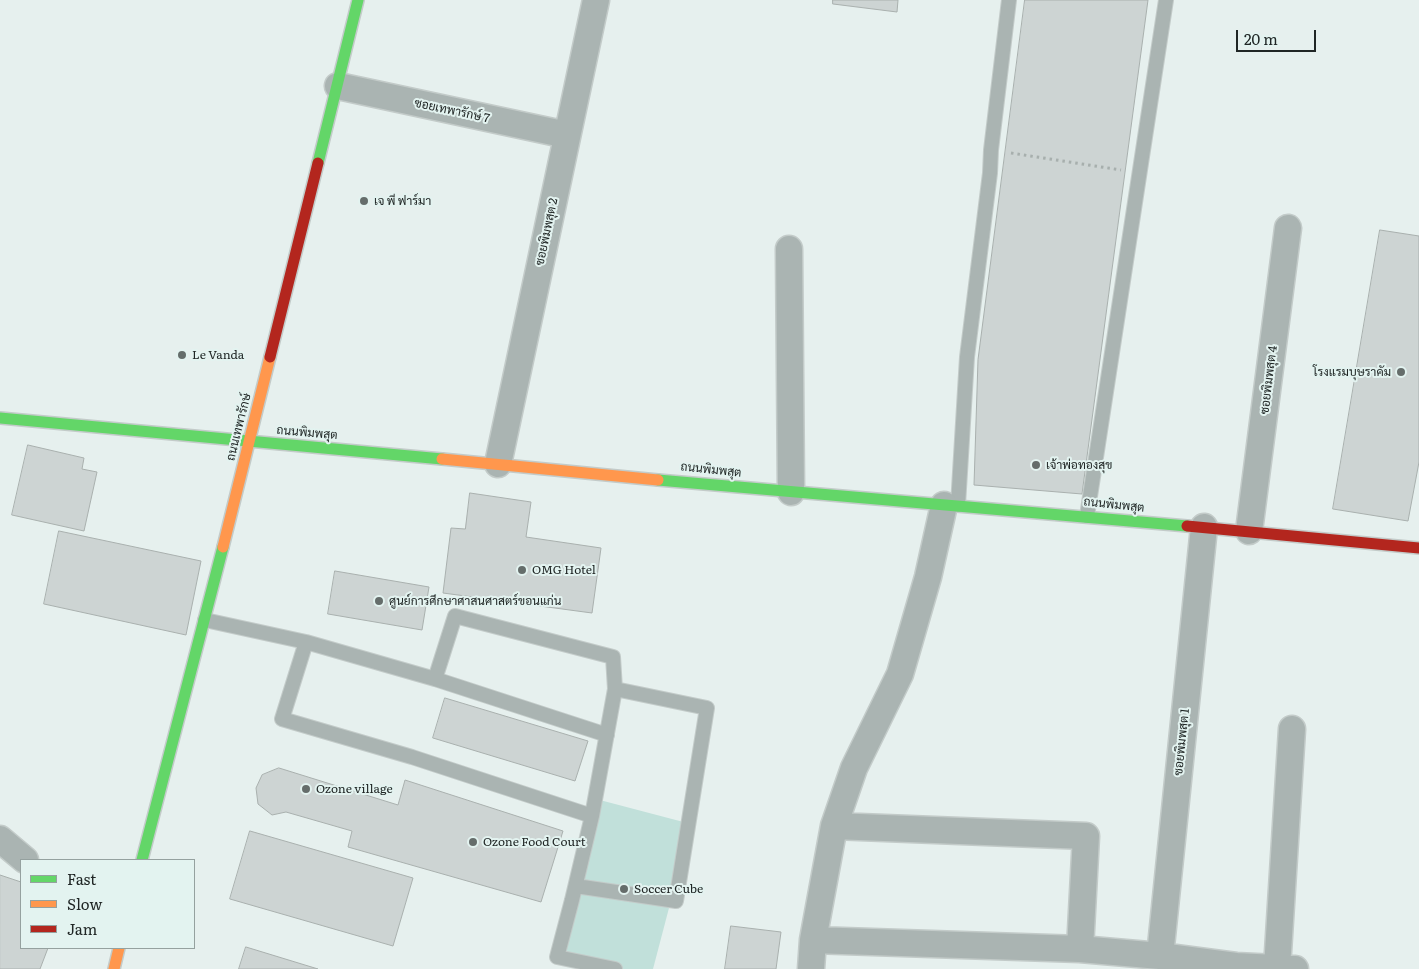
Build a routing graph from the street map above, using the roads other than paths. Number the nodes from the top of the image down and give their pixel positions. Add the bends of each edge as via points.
1 (358, 0) edge
2 (596, 0) edge
3 (1009, 0) edge
4 (1166, 0) edge
5 (338, 86) junction
6 (567, 135) junction
7 (1288, 228) dead end
8 (789, 249) dead end
9 (0, 418) edge
10 (250, 442) junction
11 (498, 464) junction
12 (791, 492) junction
13 (951, 505) junction
14 (1087, 516) junction
15 (1204, 527) junction
16 (1249, 531) junction
17 (1419, 548) edge
18 (205, 620) junction
19 (306, 642) junction
20 (435, 679) junction
21 (615, 689) junction
22 (1292, 729) dead end
23 (607, 735) junction
24 (592, 816) junction
25 (834, 826) junction
26 (0, 839) edge
27 (24, 859) edge
28 (142, 859) edge
29 (576, 886) junction
30 (814, 940) junction
31 (119, 949) edge
32 (1080, 949) junction
33 (1160, 956) junction
34 (555, 963) edge
35 (1236, 968) edge
36 (1286, 968) edge
37 (114, 969) edge
38 (615, 969) edge
39 (812, 969) edge

1 - 5 street, ถนนเทพารักษ์
2 - 6 street, ซอยพิมพสุต 2
3 - 13 lane
4 - 14 lane
5 - 6 street, ซอยเทพารักษ์ 7
5 - 10 street, ถนนเทพารักษ์
6 - 11 street, ซอยพิมพสุต 2
7 - 16 street, ซอยพิมพสุต 4
8 - 12 street
9 - 10 street, ถนนพิมพสุต
10 - 11 street, ถนนพิมพสุต
10 - 18 street, ถนนเทพารักษ์
11 - 12 street, ถนนพิมพสุต
12 - 13 street, ถนนพิมพสุต
13 - 14 street, ถนนพิมพสุต
13 - 25 street via 900,674 854,768
14 - 15 street, ถนนพิมพสุต
15 - 16 street, ถนนพิมพสุต
15 - 33 street, ซอยพิมพสุต 1
16 - 17 street, ถนนพิมพสุต
18 - 19 lane
18 - 28 street, ถนนเทพารักษ์
19 - 20 lane
19 - 24 lane via 282,720
20 - 21 lane via 455,616 613,657
20 - 23 lane
21 - 23 lane
21 - 29 lane via 707,708 676,901
22 - 36 street
23 - 24 lane
24 - 29 lane
25 - 30 street
25 - 32 street via 1086,836
26 - 27 street
29 - 34 lane
30 - 32 street
30 - 39 street
31 - 37 street
32 - 33 street
33 - 35 street
34 - 38 lane
35 - 36 street

